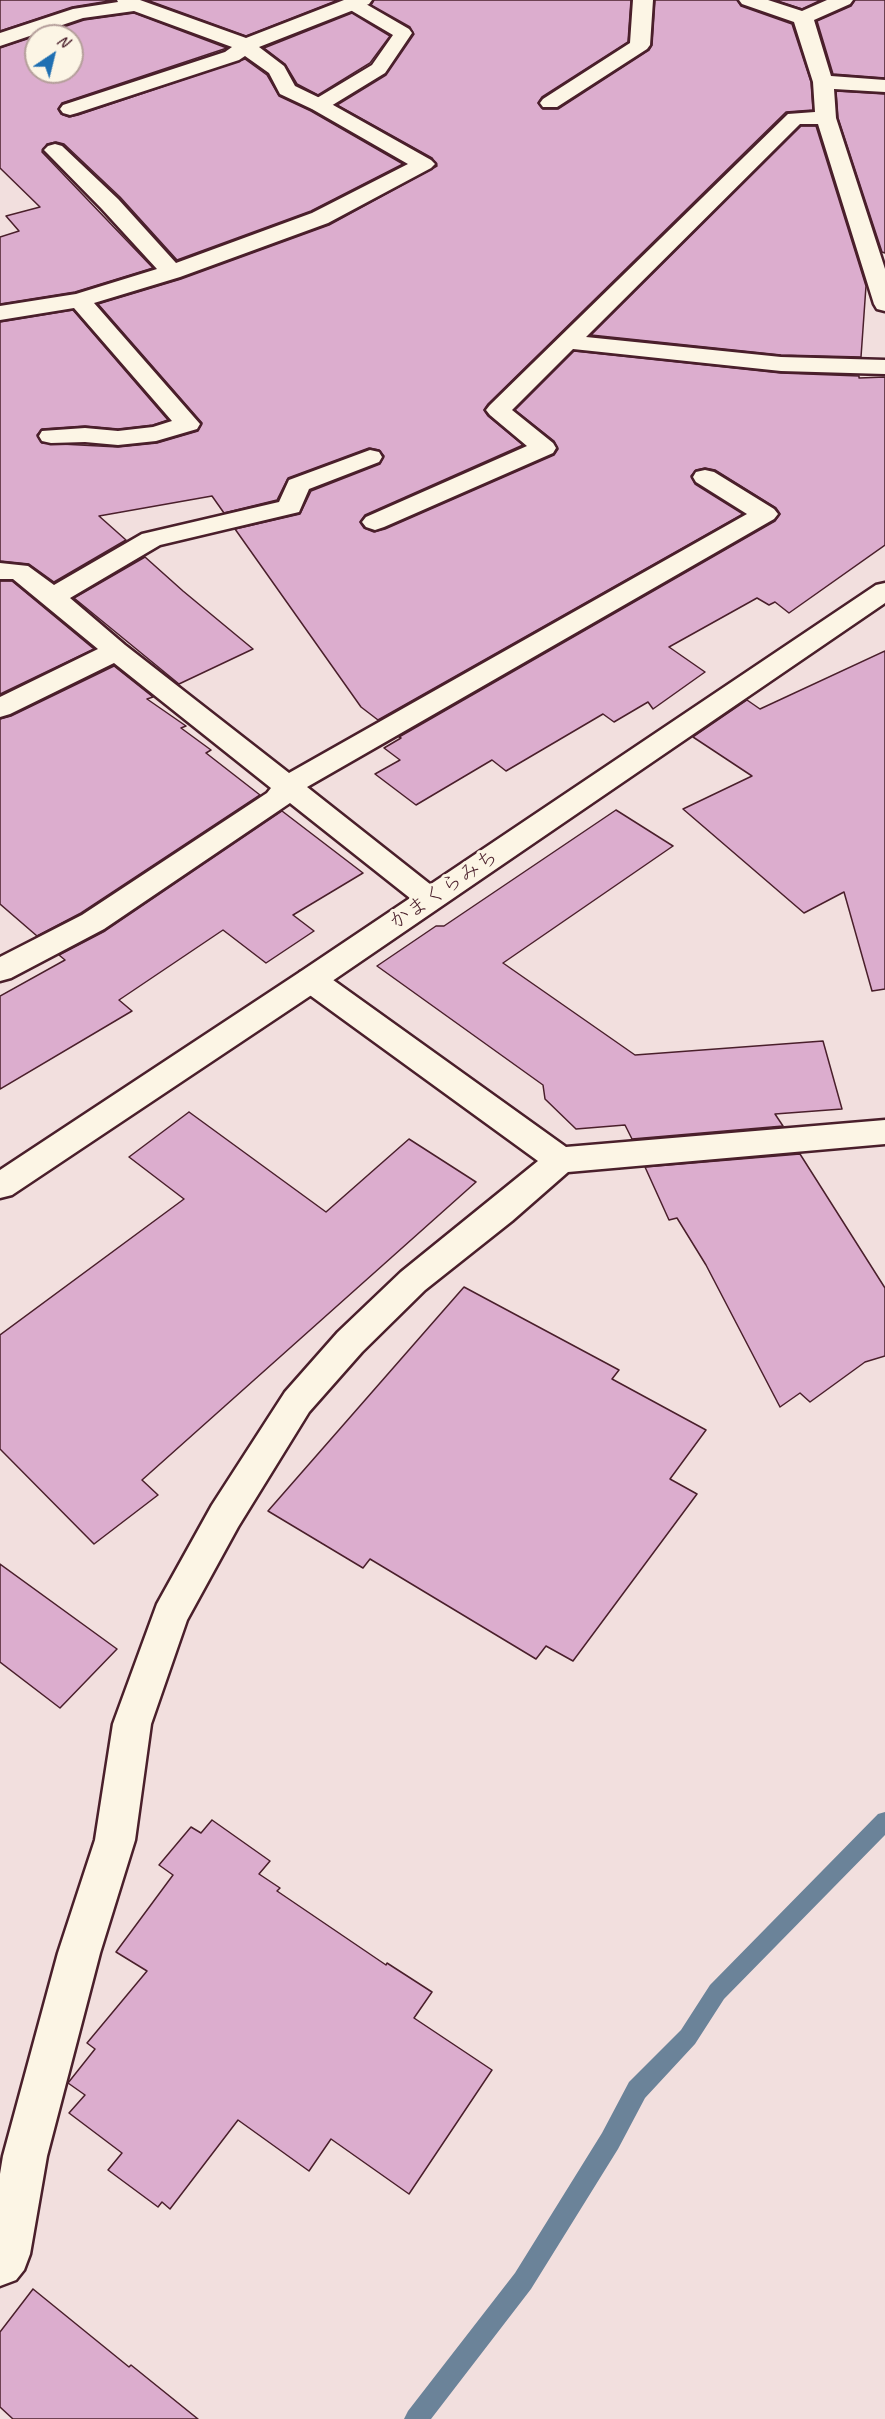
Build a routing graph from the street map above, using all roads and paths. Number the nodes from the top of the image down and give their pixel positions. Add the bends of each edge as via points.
1 (643, 0) edge
2 (749, 0) edge
3 (843, 0) edge
4 (354, 1) edge
5 (131, 3) edge
6 (803, 18) junction
7 (0, 40) edge
8 (248, 47) junction
9 (823, 82) junction
10 (885, 86) edge
11 (550, 103) dead end
12 (319, 105) junction
13 (70, 109) dead end
14 (826, 118) junction
15 (55, 150) dead end
16 (885, 227) edge
17 (859, 228) junction
18 (172, 272) junction
19 (79, 300) junction
20 (885, 304) edge
21 (0, 313) edge
22 (568, 342) junction
23 (885, 367) edge
24 (51, 436) dead end
25 (370, 457) dead end
26 (705, 477) dead end
27 (375, 522) dead end
28 (0, 571) edge
29 (885, 591) edge
30 (53, 597) junction
31 (117, 651) junction
32 (0, 708) edge
33 (287, 786) junction
34 (430, 899) junction
35 (0, 970) edge
36 (310, 980) junction
37 (885, 1132) edge
38 (560, 1160) junction
39 (0, 1186) edge
40 (0, 2264) edge

1 - 11 street via 640,45
2 - 6 street
3 - 6 street
4 - 8 street via 258,39
4 - 12 lane via 403,33 380,69
5 - 7 street via 80,13
5 - 8 street
6 - 9 street
8 - 12 street via 277,70 287,90
8 - 13 street via 232,56
9 - 10 street
9 - 14 street
12 - 18 street via 424,164 320,218
14 - 17 street
14 - 22 street via 795,118
15 - 18 street
16 - 17 street
17 - 20 street
18 - 19 street
19 - 21 street
19 - 24 street via 188,424 156,434 118,438
22 - 23 street via 781,364
22 - 27 street via 498,410 544,448
25 - 30 street via 298,485 290,507 151,539
26 - 33 street via 765,514
28 - 30 street via 19,571
29 - 34 street, かまくらみち
30 - 31 street
31 - 32 street
31 - 33 street
33 - 34 street
33 - 35 street via 277,800 93,921
34 - 36 street, かまくらみち
36 - 38 street
36 - 39 street, かまくらみち
37 - 38 street
38 - 40 street via 413,1281 350,1342 297,1402 225,1516 170,1616 132,1724 115,1840 79,1953 25,2156 8,2254

